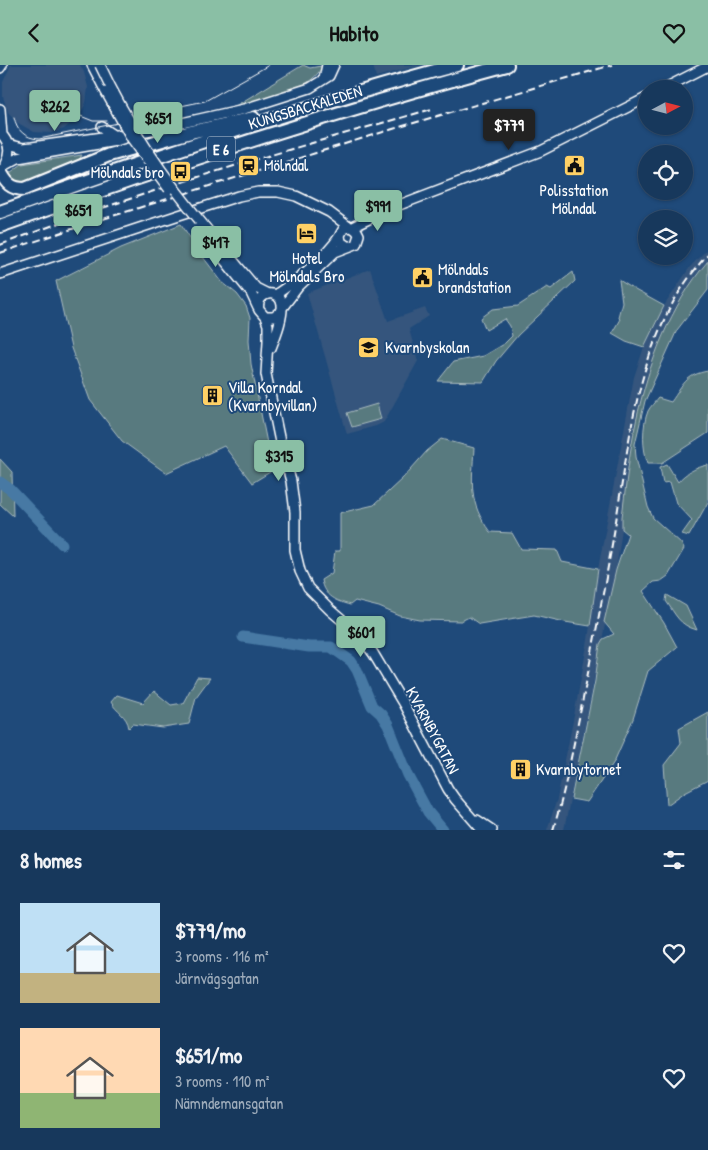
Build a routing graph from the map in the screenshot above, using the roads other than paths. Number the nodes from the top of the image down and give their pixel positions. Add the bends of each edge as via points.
1 (2, 65) edge
2 (92, 65) edge
3 (100, 65) edge
4 (327, 65) edge
5 (334, 65) edge
6 (457, 65) edge
7 (508, 65) edge
8 (708, 66) edge
9 (0, 69) edge
10 (324, 79) junction
11 (681, 80) edge
12 (638, 102) edge
13 (0, 109) edge
14 (291, 113) junction
15 (102, 127) dead end
16 (146, 131) junction
17 (1, 134) edge
18 (114, 135) junction
19 (101, 141) junction
20 (8, 144) junction
21 (2, 168) edge
22 (325, 211) junction
23 (0, 213) edge
24 (379, 215) junction
25 (0, 226) edge
26 (350, 227) junction
27 (340, 235) junction
28 (359, 235) junction
29 (347, 246) junction
30 (0, 274) edge
31 (243, 278) junction
32 (271, 295) junction
33 (258, 308) junction
34 (281, 310) junction
35 (265, 317) junction
36 (268, 358) junction
37 (470, 816) junction
38 (482, 830) edge
39 (492, 830) edge

1 - 9 street
2 - 31 street, bridge via 132,139 209,241
3 - 31 street, bridge via 160,168
4 - 10 street
5 - 10 street
6 - 14 highway, KUNGSBACKALEDEN / E 6
7 - 25 highway, KUNGSBACKALEDEN / E 6 via 295,126
8 - 11 street
10 - 16 street via 310,88 244,109
12 - 24 street via 550,147
13 - 17 street
14 - 21 highway via 257,117 137,147 21,189 10,186 3,179
14 - 23 highway, KUNGSBACKALEDEN / E 6
15 - 18 street
16 - 18 street
16 - 19 street via 116,141
17 - 20 street
18 - 19 street
19 - 20 street via 23,148
19 - 21 street via 18,158
20 - 21 street via 9,153
22 - 26 street
22 - 27 street
22 - 30 street via 296,196 252,193
24 - 26 street
24 - 28 street
26 - 27 street
26 - 28 street
27 - 29 street via 342,243
27 - 32 street via 332,247 291,283
28 - 29 street via 356,244
29 - 34 street via 310,275
31 - 32 street
31 - 33 street
32 - 33 street via 260,299
32 - 34 street via 280,301
33 - 35 street
34 - 35 street via 274,317
34 - 36 street, KVARNBYGATAN via 281,320
35 - 36 street, KVARNBYGATAN
36 - 37 street, KVARNBYGATAN via 266,373 291,481 295,550 303,580 368,647 404,705 448,789
37 - 38 street, KVARNBYGATAN
37 - 39 street, KVARNBYGATAN

